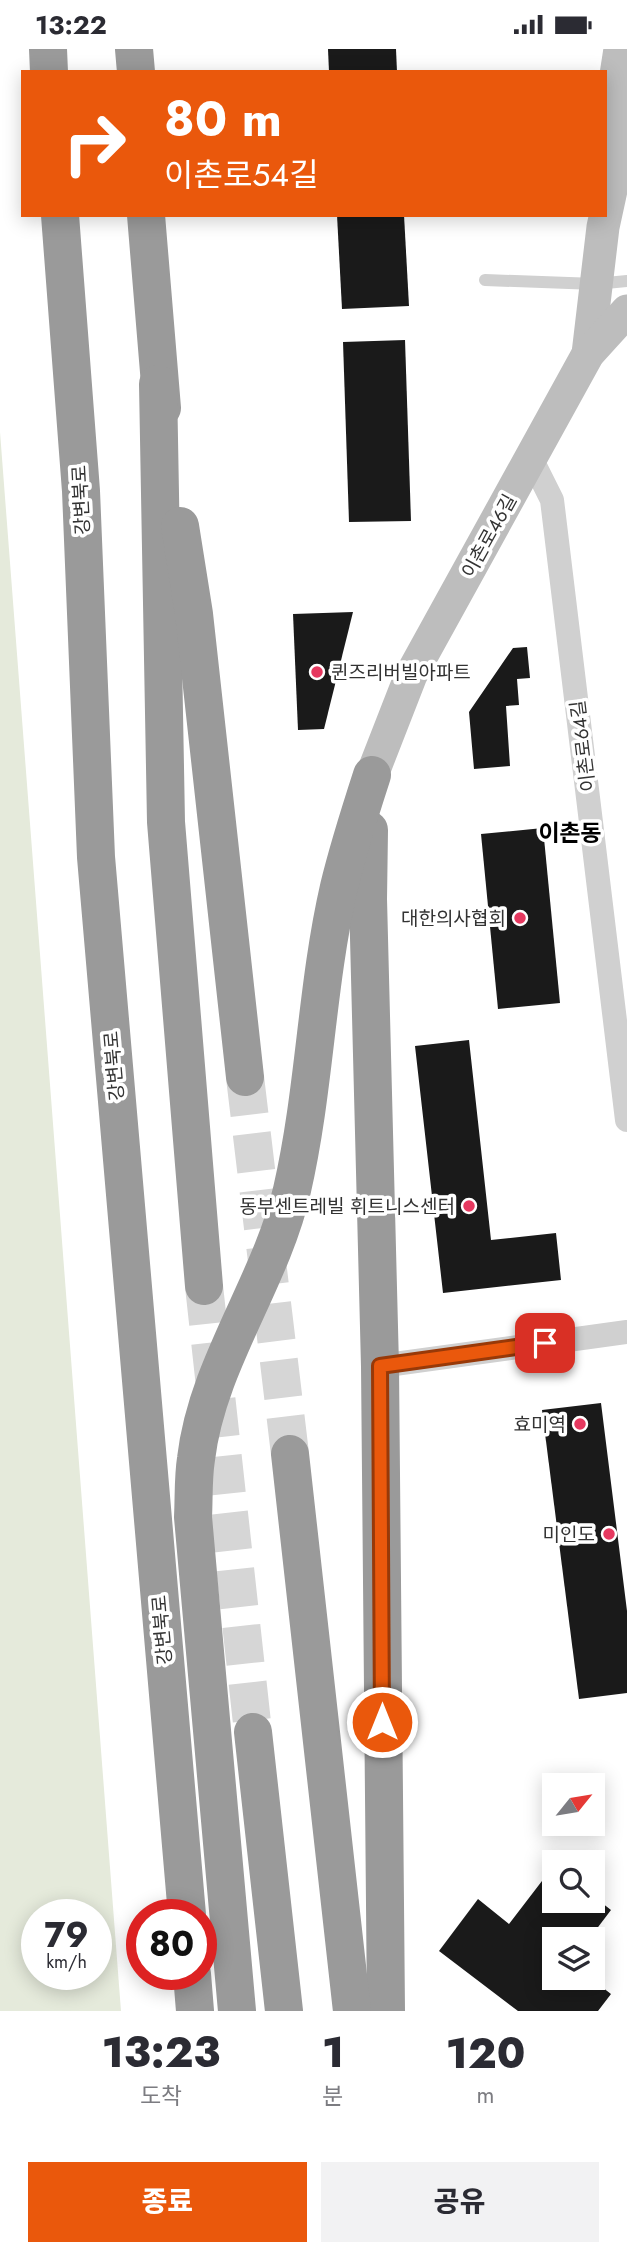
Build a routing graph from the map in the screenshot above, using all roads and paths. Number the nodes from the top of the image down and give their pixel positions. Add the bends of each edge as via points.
1 (47, 49) edge
2 (134, 49) edge
3 (620, 49) edge
4 (49, 70) edge
5 (135, 70) edge
6 (60, 217) edge
7 (146, 217) edge
8 (485, 280) dead end
9 (612, 282) edge
10 (612, 332) edge
11 (158, 384) junction
12 (532, 460) junction
13 (372, 775) junction
14 (245, 1077) tunnel mouth
15 (627, 1120) edge
16 (204, 1286) tunnel mouth
17 (627, 1332) edge
18 (380, 1366) junction
19 (290, 1454) tunnel mouth
20 (253, 1732) tunnel mouth
21 (186, 1899) edge
22 (193, 1990) edge
23 (195, 2011) edge
24 (237, 2011) edge
25 (284, 2011) edge
26 (352, 2011) edge
27 (386, 2011) edge

1 - 4 highway
2 - 5 highway
3 - 9 main road via 614,88
6 - 21 highway, 강변북로 via 81,491 96,856
7 - 11 highway
8 - 9 lane
9 - 10 main road
10 - 12 main road, 이촌로46길
11 - 14 highway via 194,614
11 - 16 highway via 166,822
12 - 13 main road, 이촌로46길 via 411,675
12 - 15 street, 이촌로64길 via 554,513
13 - 18 highway via 368,899
13 - 24 highway via 339,888 313,1081 292,1193 222,1369 196,1457 193,1517
17 - 18 street
18 - 27 highway
19 - 26 highway
20 - 25 highway
22 - 23 highway

